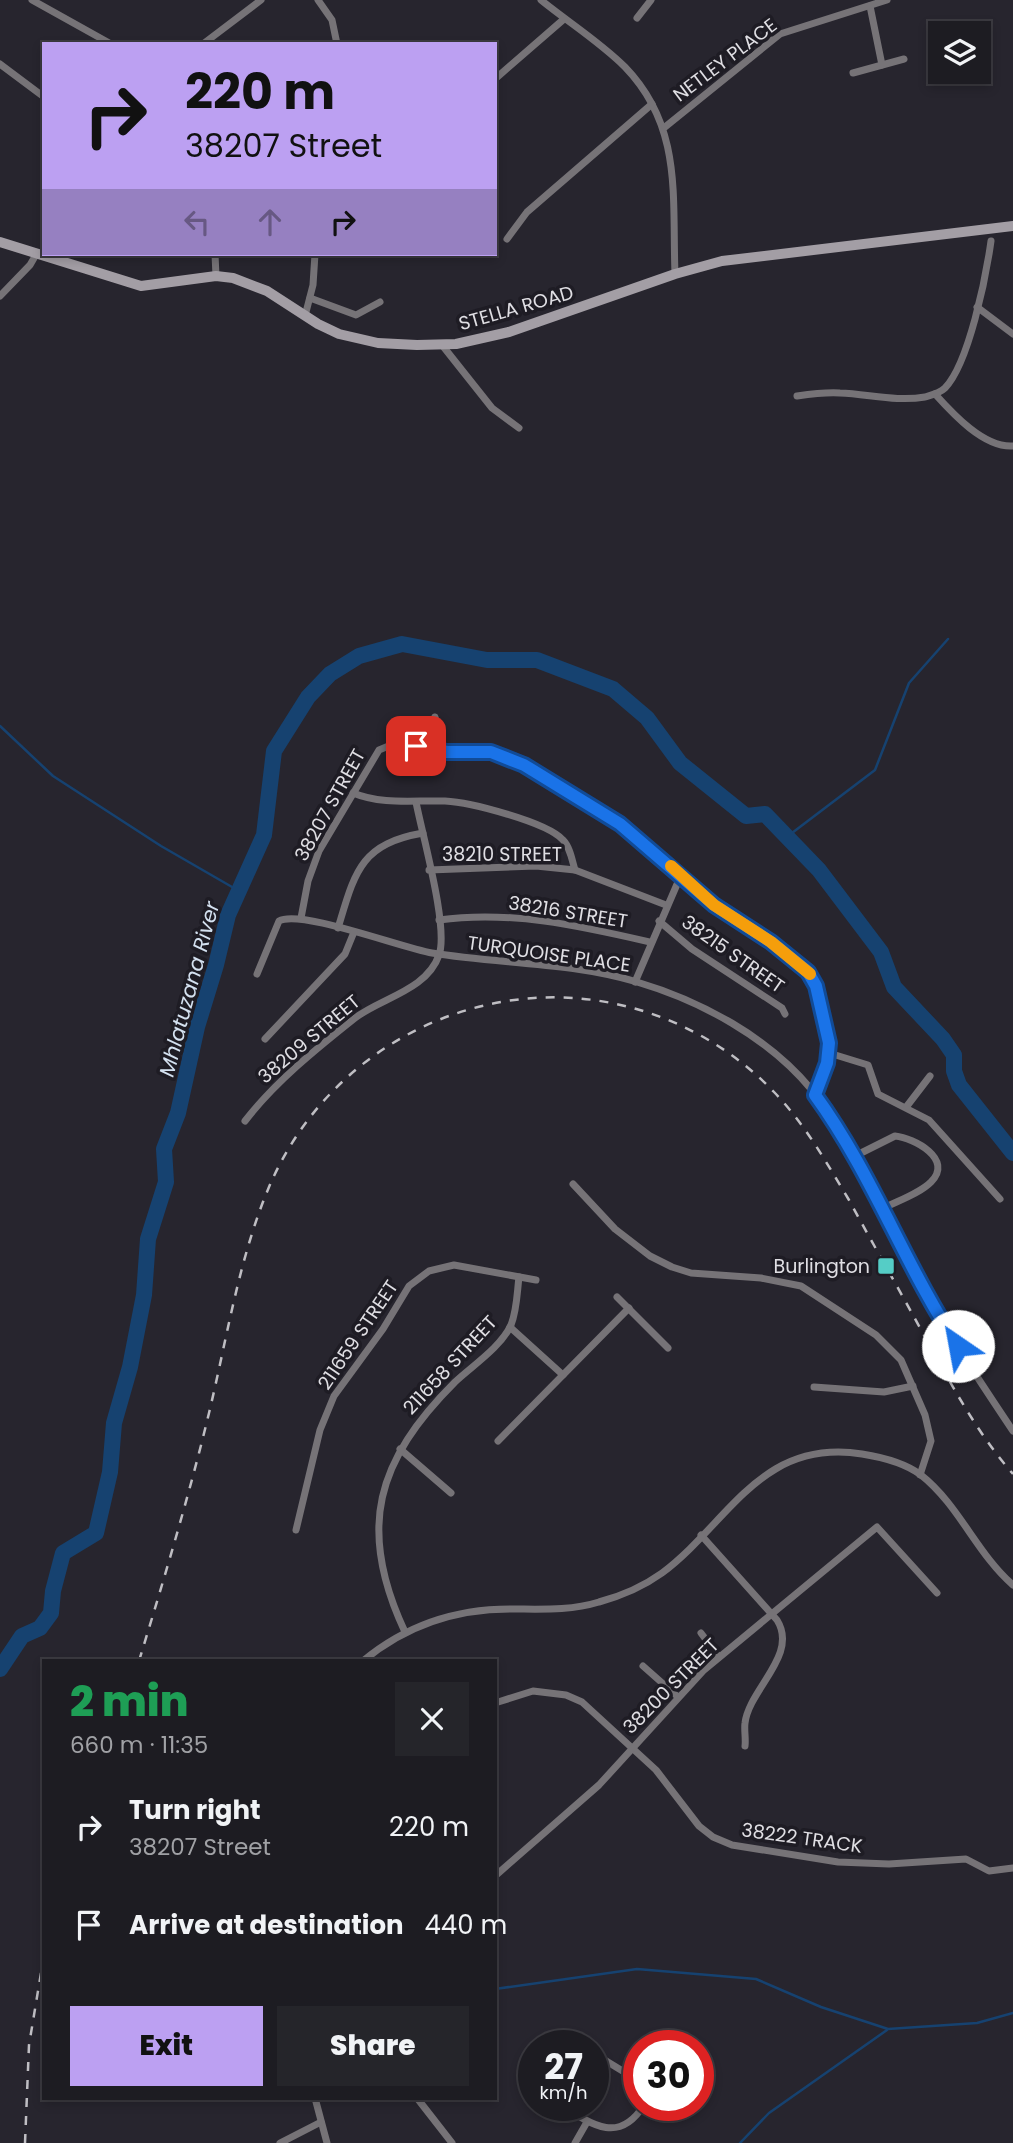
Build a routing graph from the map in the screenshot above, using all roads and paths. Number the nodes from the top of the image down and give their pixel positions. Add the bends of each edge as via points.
1 (32, 0) edge
2 (261, 0) edge
3 (318, 0) edge
4 (541, 0) edge
5 (651, 0) edge
6 (887, 0) edge
7 (870, 6) junction
8 (637, 18) dead end
9 (564, 19) junction
10 (107, 42) edge
11 (206, 42) edge
12 (337, 42) edge
13 (904, 59) dead end
14 (0, 64) edge
15 (882, 65) junction
16 (853, 73) dead end
17 (497, 77) edge
18 (42, 96) edge
19 (653, 104) junction
20 (665, 127) junction
21 (1013, 226) edge
22 (507, 239) dead end
23 (991, 241) dead end
24 (0, 242) edge
25 (37, 253) junction
26 (42, 255) edge
27 (46, 256) edge
28 (215, 256) edge
29 (315, 256) edge
30 (675, 274) junction
31 (216, 276) junction
32 (0, 296) edge
33 (310, 298) junction
34 (380, 302) dead end
35 (977, 307) junction
36 (305, 316) junction
37 (1013, 334) edge
38 (442, 345) junction
39 (934, 394) junction
40 (797, 396) dead end
41 (519, 428) dead end
42 (1013, 446) edge
43 (435, 717) dead end
44 (434, 749) junction
45 (353, 793) junction
46 (416, 802) junction
47 (422, 833) junction
48 (429, 870) junction
49 (575, 870) junction
50 (681, 875) junction
51 (666, 905) junction
52 (301, 918) junction
53 (439, 920) junction
54 (659, 921) junction
55 (338, 928) junction
56 (354, 932) junction
57 (650, 942) junction
58 (440, 954) junction
59 (257, 974) dead end
60 (635, 982) junction
61 (785, 1014) dead end
62 (265, 1039) dead end
63 (829, 1053) junction
64 (930, 1076) dead end
65 (815, 1095) junction
66 (907, 1106) junction
67 (245, 1121) dead end
68 (853, 1157) junction
69 (573, 1184) dead end
70 (1000, 1199) dead end
71 (882, 1209) junction
72 (519, 1277) junction
73 (536, 1280) dead end
74 (617, 1297) dead end
75 (629, 1308) junction
76 (510, 1327) junction
77 (668, 1348) dead end
78 (563, 1375) junction
79 (913, 1386) junction
80 (814, 1387) dead end
81 (1013, 1432) edge
82 (498, 1441) dead end
83 (400, 1449) junction
84 (920, 1475) junction
85 (451, 1493) dead end
86 (296, 1530) dead end
87 (701, 1535) junction
88 (1013, 1585) edge
89 (937, 1593) dead end
90 (772, 1615) junction
91 (405, 1632) junction
92 (701, 1633) dead end
93 (719, 1657) junction
94 (366, 1659) edge
95 (643, 1667) dead end
96 (678, 1698) junction
97 (497, 1702) edge
98 (746, 1746) dead end
99 (632, 1748) junction
100 (1013, 1868) edge
101 (497, 1874) edge
102 (316, 2100) edge
103 (419, 2100) edge
104 (633, 2121) edge
105 (321, 2122) junction
106 (587, 2122) joint
107 (280, 2143) edge
108 (327, 2143) edge
109 (452, 2143) edge
110 (575, 2143) edge

1 - 10 street
2 - 11 street
3 - 12 street via 332,20
4 - 9 street
5 - 8 street
6 - 7 street, NETLEY PLACE
7 - 15 street
7 - 20 street, NETLEY PLACE via 780,34
9 - 17 street
9 - 19 street via 626,68
13 - 15 street
14 - 18 street
15 - 16 street
19 - 20 street
19 - 22 street via 527,212
20 - 30 street
21 - 30 main road, STELLA ROAD via 750,256
23 - 35 street
24 - 25 main road, STELLA ROAD
25 - 26 main road, STELLA ROAD
25 - 32 street
27 - 31 main road, STELLA ROAD via 141,286
28 - 31 street
29 - 33 street
30 - 38 main road, STELLA ROAD via 509,332
31 - 36 main road, STELLA ROAD via 252,284
33 - 34 street via 356,315
33 - 36 street
35 - 37 street
35 - 39 street via 960,362 947,387
36 - 38 main road, STELLA ROAD via 328,330 360,340
38 - 41 street via 492,408
39 - 40 street
39 - 42 street via 971,431
43 - 44 street
44 - 45 street, 38207 STREET via 384,747 375,754
44 - 50 street, 38207 STREET via 491,752 517,761 620,824
45 - 46 street
45 - 52 street, 38207 STREET via 312,867
46 - 47 street
46 - 49 street via 478,806 546,828 566,844
47 - 48 street
47 - 55 street via 389,840 363,863
48 - 49 street, 38210 STREET via 536,866
48 - 53 street
49 - 51 street, 38210 STREET
50 - 51 street
50 - 63 street, 38207 STREET via 714,905 812,976
51 - 54 street
52 - 55 street, TURQUOISE PLACE
52 - 59 street via 279,921
53 - 57 street, 38216 STREET via 527,918
53 - 58 street
54 - 57 street
54 - 61 street, 38215 STREET
55 - 56 street, TURQUOISE PLACE
56 - 58 street, TURQUOISE PLACE
56 - 62 street via 345,954
57 - 60 street
58 - 60 street, TURQUOISE PLACE via 521,961
58 - 67 street, 38209 STREET via 412,987 369,1008 324,1044
60 - 65 street, TURQUOISE PLACE via 682,998 736,1027 776,1055
63 - 65 street, 38207 STREET
63 - 66 street via 868,1065 878,1094
64 - 66 street
65 - 68 street, TURQUOISE PLACE
66 - 70 street via 929,1120
68 - 71 street, TURQUOISE PLACE
68 - 71 street via 895,1136 924,1146 936,1162 930,1183
69 - 79 street via 624,1236 672,1267 809,1289 892,1349
71 - 81 street, TURQUOISE PLACE via 930,1302
72 - 73 street, 211659 STREET
72 - 76 street, 211658 STREET
72 - 86 street, 211659 STREET via 454,1265 429,1271 409,1286 334,1396 315,1447
74 - 75 street
75 - 77 street
75 - 78 street
76 - 78 street
76 - 83 street, 211658 STREET via 432,1405
78 - 82 street
79 - 80 street via 884,1392
79 - 84 street via 930,1432 930,1452
83 - 85 street
83 - 91 street, 211658 STREET via 381,1500 378,1538 387,1588
84 - 87 street via 870,1455 807,1456 762,1475
84 - 88 street
87 - 90 street
87 - 91 street via 661,1574 597,1603 480,1611 434,1619
89 - 90 street, 38200 STREET via 877,1527
90 - 93 street, 38200 STREET
90 - 98 street via 783,1640 745,1722
91 - 94 street
92 - 93 street
93 - 96 street, 38200 STREET
95 - 96 street
96 - 99 street, 38200 STREET
97 - 99 street, 38222 TRACK via 533,1691 573,1697
99 - 100 street, 38222 TRACK via 656,1770 699,1826 732,1844 864,1864 966,1858 989,1871
99 - 101 street, 38200 STREET via 578,1806
102 - 105 street
103 - 109 street
104 - 106 street via 614,2131
105 - 107 street
105 - 108 street
106 - 110 street

